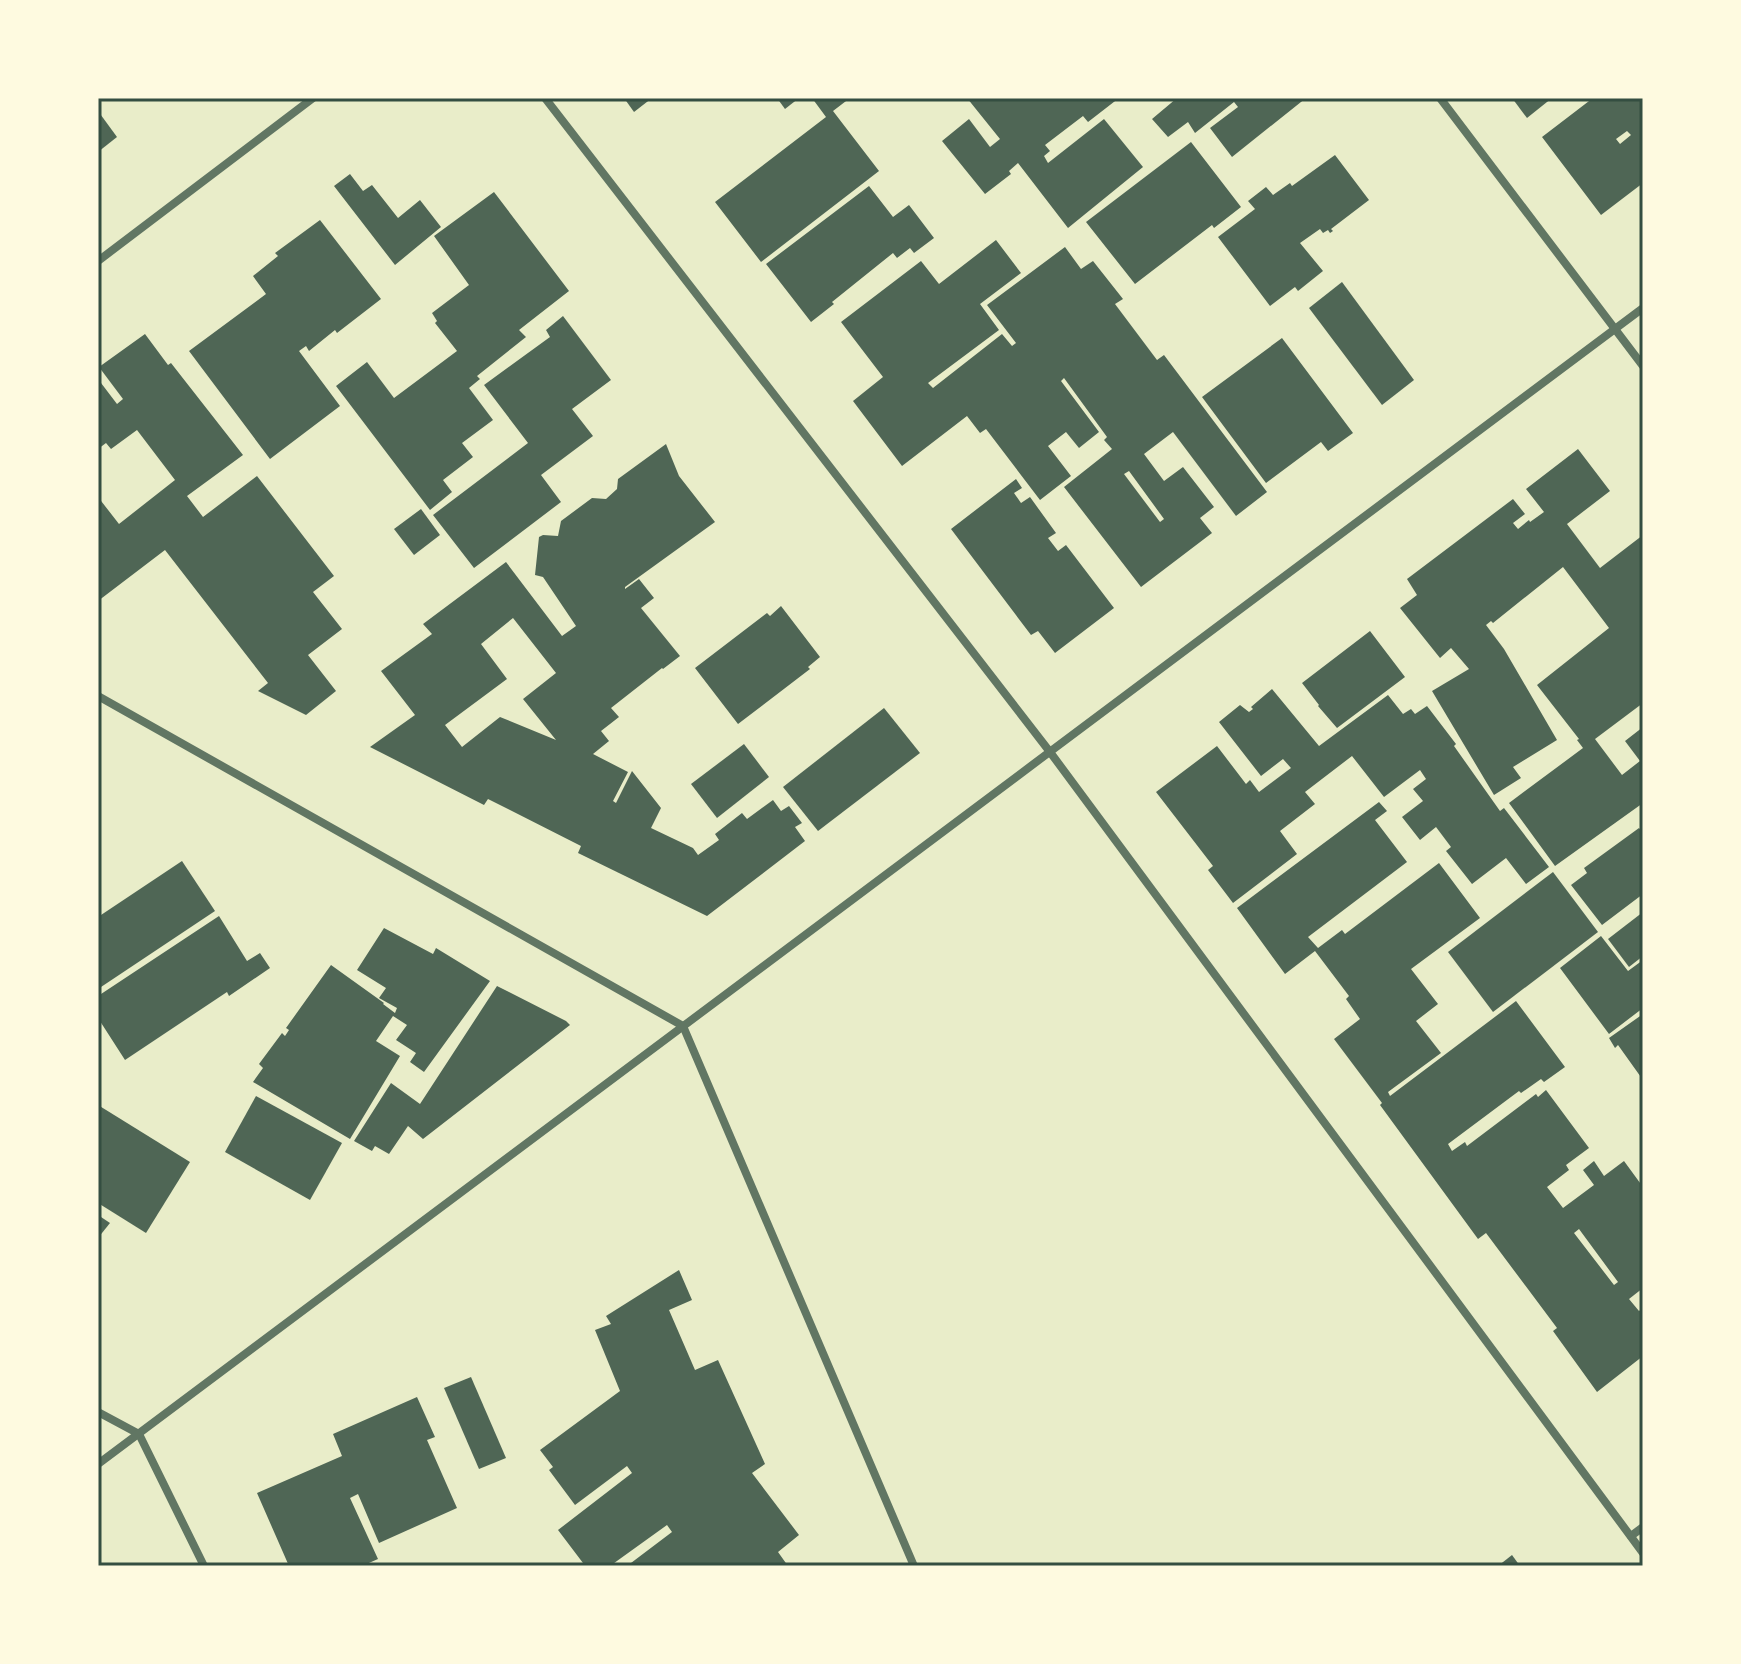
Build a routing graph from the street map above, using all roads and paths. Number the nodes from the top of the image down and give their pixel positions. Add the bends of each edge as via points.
1 (313, 98) edge
2 (545, 98) edge
3 (1440, 98) edge
4 (98, 261) edge
5 (1643, 308) edge
6 (1615, 329) junction
7 (1643, 366) edge
8 (98, 696) edge
9 (1050, 752) junction
10 (683, 1026) junction
11 (98, 1412) edge
12 (139, 1434) junction
13 (98, 1464) edge
14 (1643, 1527) edge
15 (1631, 1536) junction
16 (1643, 1553) edge
17 (204, 1566) edge
18 (914, 1566) edge

1 - 4 street
2 - 9 street
3 - 6 street
5 - 6 street
6 - 7 street
6 - 9 street
8 - 10 street
9 - 10 street
9 - 15 street
10 - 12 street
10 - 18 street
11 - 12 street
12 - 13 street
12 - 17 street
14 - 15 street
15 - 16 street

